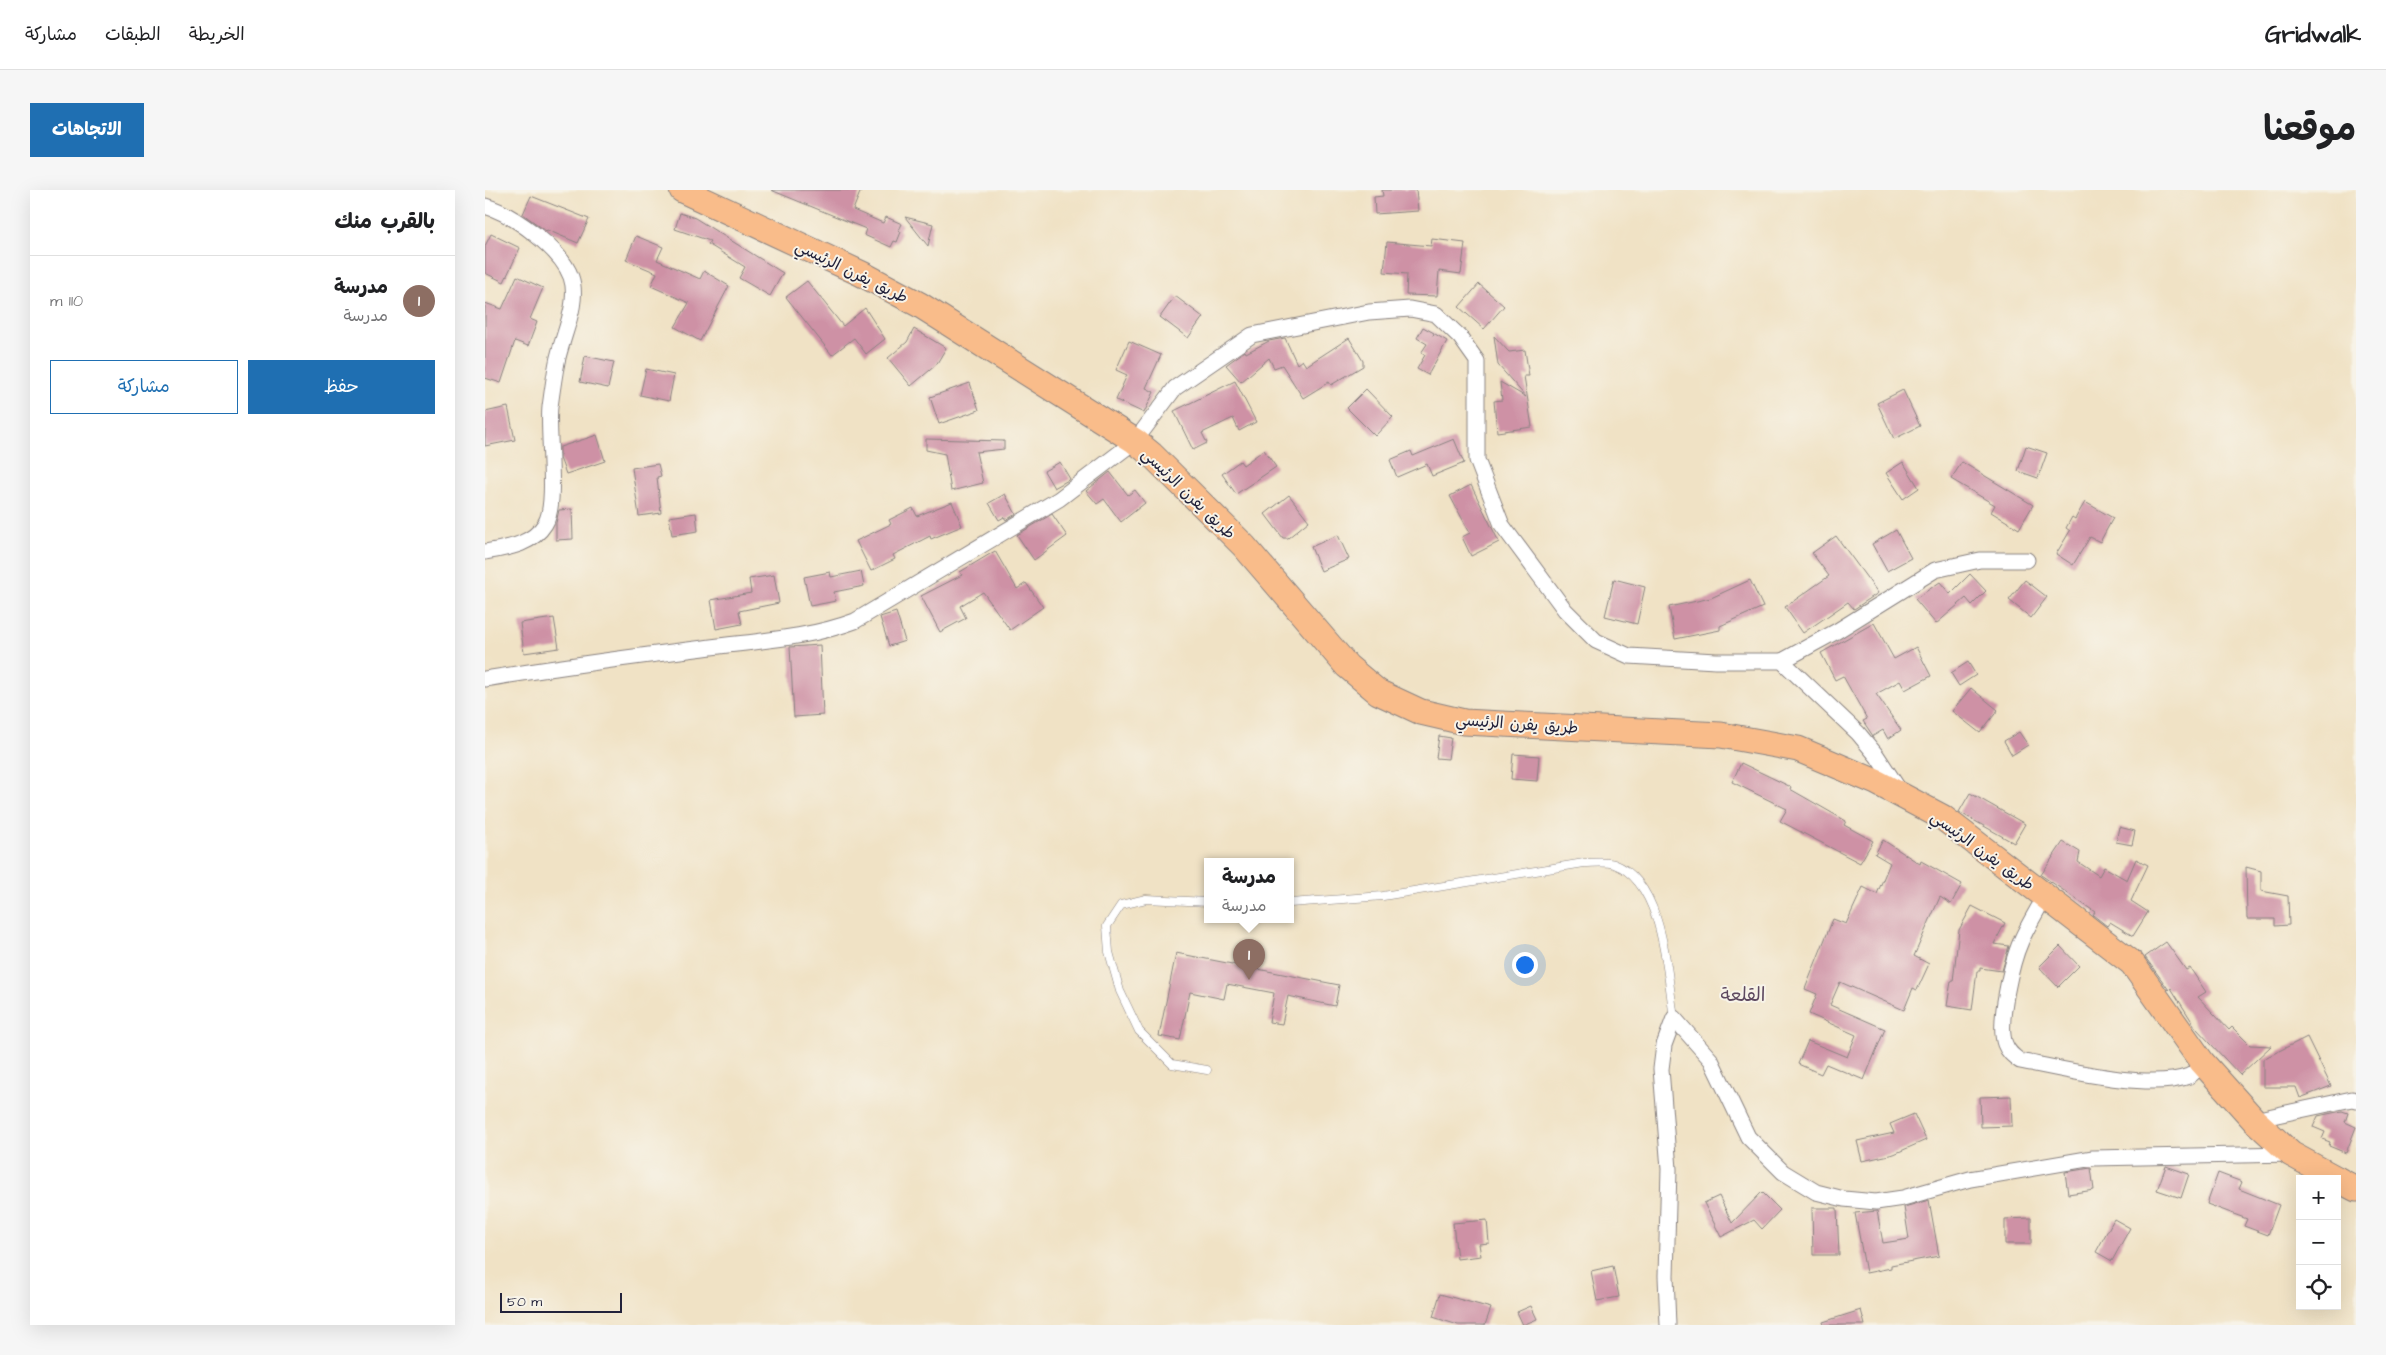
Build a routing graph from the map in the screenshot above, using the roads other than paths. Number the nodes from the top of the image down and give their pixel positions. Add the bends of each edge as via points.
1 (684, 190) edge
2 (485, 206) edge
3 (1135, 441) junction
4 (485, 552) edge
5 (2027, 560) dead end
6 (1782, 660) junction
7 (485, 679) edge
8 (1903, 796) junction
9 (2045, 896) junction
10 (1204, 902) edge
11 (1294, 903) edge
12 (1674, 1018) junction
13 (2203, 1062) junction
14 (1207, 1070) dead end
15 (2356, 1100) edge
16 (2254, 1120) junction
17 (2291, 1154) junction
18 (2330, 1175) edge
19 (2341, 1181) edge
20 (2356, 1189) edge
21 (1668, 1325) edge

1 - 3 main road, طريق يفرن الرئيسي via 920,305
2 - 4 street via 521,223 543,241 570,275 574,290 549,410 551,508 546,524 533,538 515,546
3 - 6 street via 1175,388 1252,335 1369,312 1410,309 1436,314 1460,337 1477,361 1477,460 1502,525 1565,610 1596,641 1629,656 1716,662
3 - 7 street via 1059,499 842,626 788,637
3 - 8 main road, طريق يفرن الرئيسي via 1244,546 1347,666 1378,692 1403,704 1421,712 1464,722 1721,735 1798,749
5 - 6 street via 1980,560 1935,570 1837,631
6 - 8 street via 1858,732
8 - 9 main road, طريق يفرن الرئيسي via 1941,817
9 - 13 main road, طريق يفرن الرئيسي via 2132,963
9 - 13 street via 2021,942 2010,979 2003,1014 2004,1042 2010,1054 2020,1061 2149,1081 2190,1076
10 - 14 lane via 1146,899 1121,905 1107,926 1109,952 1120,991 1139,1031 1172,1064
11 - 12 lane via 1383,896 1584,863 1613,864 1632,874 1657,916
12 - 17 street via 1711,1060 1749,1137 1783,1172 1816,1192 1844,1199 1885,1201 1970,1179 2093,1158
12 - 21 street via 1664,1044 1661,1068 1669,1169
13 - 16 main road, طريق يفرن الرئيسي
15 - 16 street
16 - 17 main road, طريق يفرن الرئيسي
17 - 18 main road, طريق يفرن الرئيسي
19 - 20 main road, طريق يفرن الرئيسي

